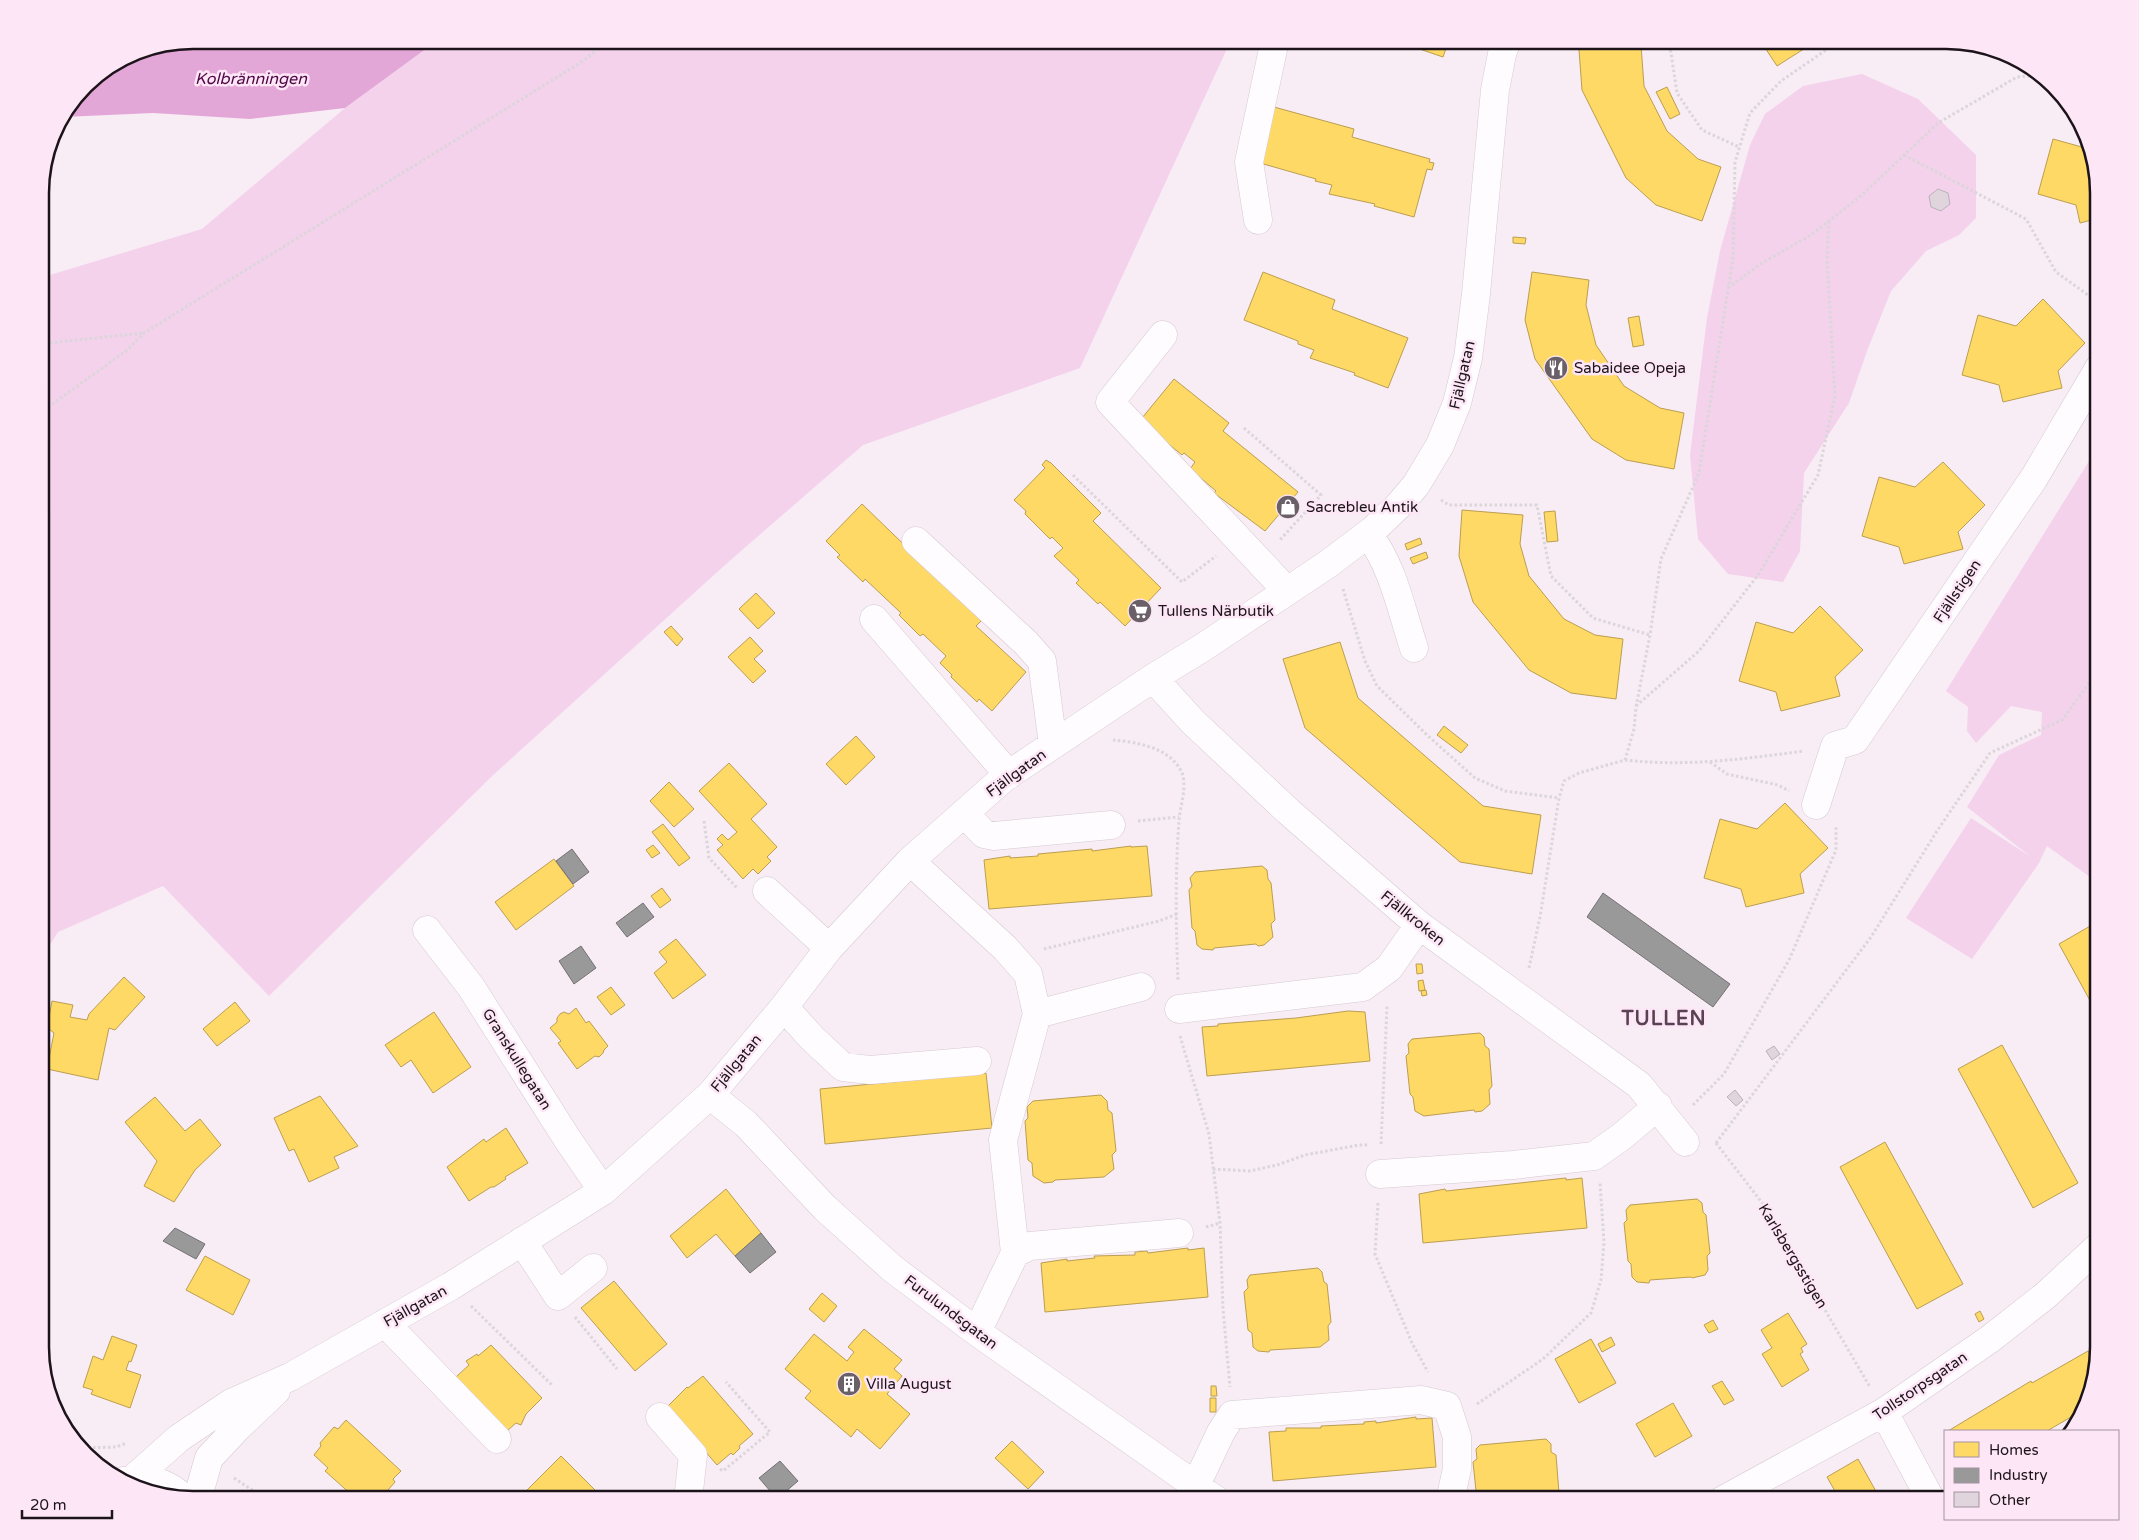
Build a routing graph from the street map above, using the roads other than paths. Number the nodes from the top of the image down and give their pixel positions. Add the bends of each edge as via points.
1 (1273, 49) edge
2 (1504, 49) edge
3 (1258, 220) dead end
4 (1163, 335) dead end
5 (2090, 383) edge
6 (1368, 534) junction
7 (916, 541) dead end
8 (1287, 591) junction
9 (874, 619) dead end
10 (1414, 648) dead end
11 (1153, 678) junction
12 (1054, 746) junction
13 (1009, 775) junction
14 (964, 813) junction
15 (1826, 813) road end
16 (1111, 825) road end
17 (910, 861) junction
18 (766, 891) road end
19 (1419, 925) junction
20 (427, 930) dead end
21 (828, 948) junction
22 (1141, 987) dead end
23 (784, 1007) junction
24 (1179, 1009) road end
25 (1037, 1014) junction
26 (976, 1062) dead end
27 (710, 1095) junction
28 (1380, 1174) dead end
29 (603, 1191) junction
30 (1179, 1233) dead end
31 (522, 1241) junction
32 (1015, 1253) junction
33 (2090, 1254) edge
34 (593, 1268) dead end
35 (385, 1323) junction
36 (977, 1332) junction
37 (290, 1378) junction
38 (1884, 1412) junction
39 (660, 1417) dead end
40 (497, 1439) dead end
41 (132, 1477) edge
42 (139, 1480) edge
43 (171, 1489) edge
44 (200, 1491) edge
45 (689, 1491) edge
46 (1205, 1491) edge
47 (1206, 1491) edge
48 (1452, 1491) edge
49 (1739, 1491) edge
50 (1926, 1491) edge

1 - 3 street via 1249,162
2 - 6 street, Fjällgatan via 1495,90 1468,358 1454,412 1440,445 1416,485
4 - 8 street via 1110,402
5 - 15 street, Fjällstigen via 2034,478 1855,740 1835,746
6 - 8 street, Fjällgatan
6 - 10 street via 1388,569
7 - 12 street via 1042,661
8 - 11 street, Fjällgatan
9 - 13 street
11 - 12 street, Fjällgatan
11 - 19 street, Fjällkroken via 1193,722 1268,793
12 - 13 street, Fjällgatan
13 - 14 street, Fjällgatan
14 - 16 street via 984,834 994,836
14 - 17 street, Fjällgatan
17 - 21 street, Fjällgatan
17 - 25 street via 1028,974
18 - 21 street
19 - 24 street via 1389,968 1363,987
19 - 28 street, Fjällkroken via 1639,1085 1672,1124 1621,1137 1594,1156
20 - 29 street, Granskullegatan via 471,987
21 - 23 street, Fjällgatan
22 - 25 street
23 - 26 street via 843,1067 870,1070
23 - 27 street, Fjällgatan
25 - 32 street via 1003,1140
27 - 29 street, Fjällgatan
27 - 36 street, Furulundsgatan via 746,1124 825,1208
29 - 31 street, Fjällgatan
30 - 32 street via 1030,1246
31 - 34 street via 558,1296
31 - 35 street, Fjällgatan
32 - 36 street
33 - 38 street, Tollstorpsgatan via 2046,1295 1990,1338
35 - 37 street, Fjällgatan
35 - 40 street
36 - 46 street, Furulundsgatan
37 - 41 street, Fjällgatan via 231,1403 179,1438
37 - 44 street, Fjällgatan via 209,1458
38 - 49 street, Tollstorpsgatan
38 - 50 street
39 - 45 street via 693,1455
42 - 43 street via 154,1481
47 - 48 street via 1221,1432 1232,1415 1421,1400 1447,1406 1457,1437 1457,1469

